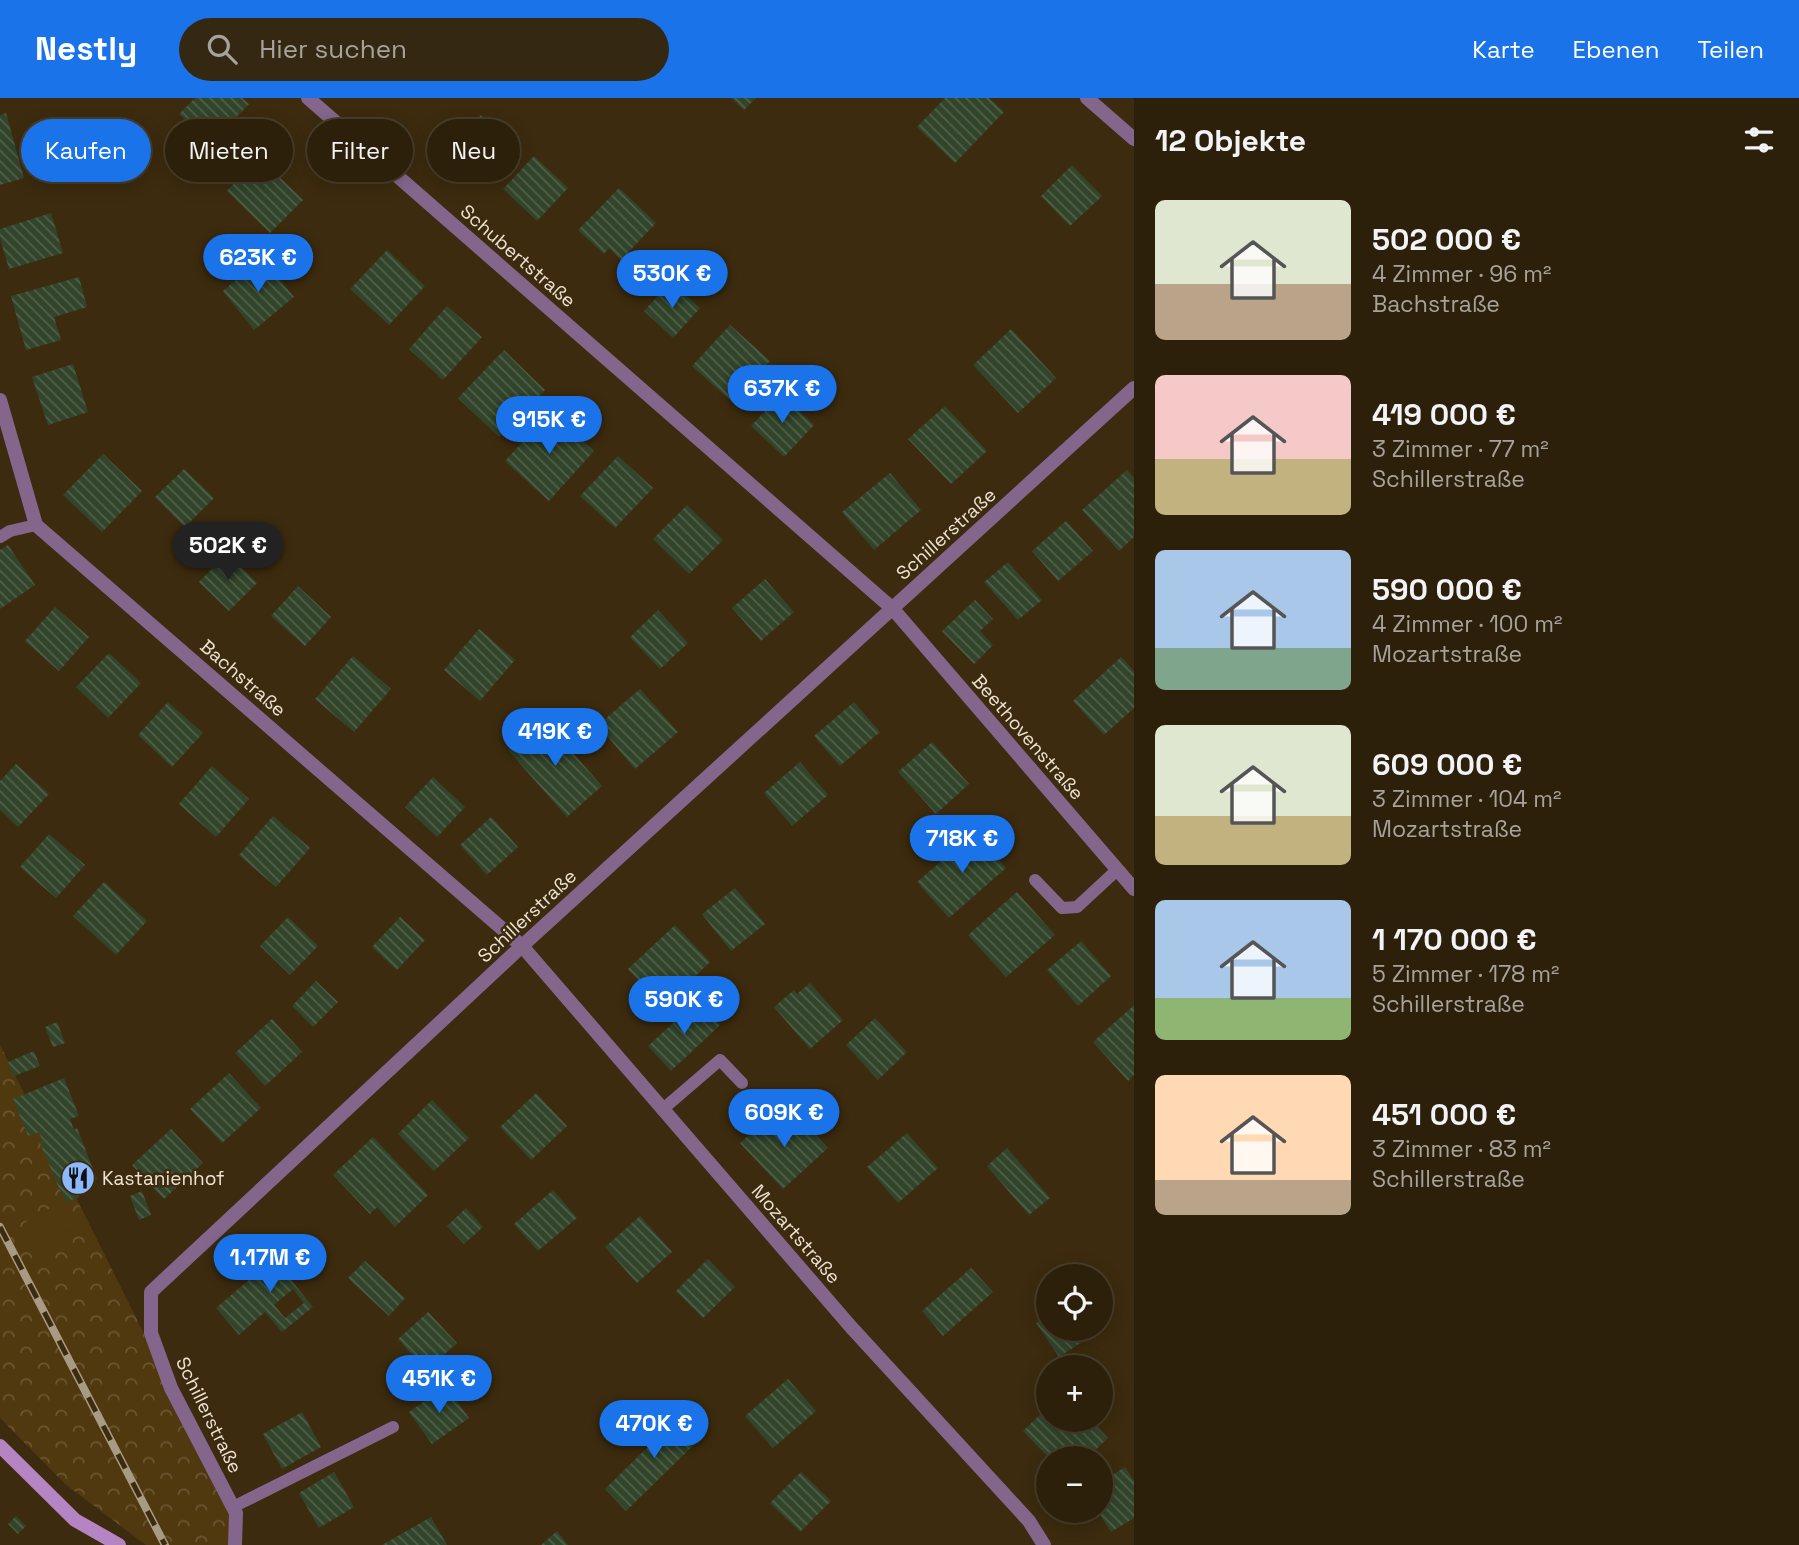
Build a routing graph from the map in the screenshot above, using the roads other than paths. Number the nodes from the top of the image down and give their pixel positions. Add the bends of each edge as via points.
1 (1087, 98) edge
2 (317, 101) edge
3 (1134, 139) edge
4 (1134, 388) edge
5 (0, 400) edge
6 (36, 525) junction
7 (0, 537) edge
8 (893, 609) junction
9 (1117, 870) junction
10 (1035, 880) dead end
11 (1134, 890) edge
12 (522, 946) junction
13 (742, 1083) dead end
14 (663, 1109) junction
15 (393, 1427) dead end
16 (0, 1446) edge
17 (233, 1507) junction
18 (119, 1545) edge
19 (235, 1545) edge
20 (1044, 1545) edge

1 - 3 street
2 - 8 street, Schubertstraße
4 - 8 street, Schillerstraße
5 - 6 street
6 - 7 lane
6 - 12 street, Bachstraße
8 - 9 street, Beethovenstraße
8 - 12 street, Schillerstraße
9 - 10 lane via 1077,907 1062,908
9 - 11 street, Beethovenstraße
12 - 14 street, Mozartstraße
12 - 17 street, Schillerstraße via 151,1292 151,1333 171,1388
13 - 14 lane via 720,1060
14 - 20 street, Mozartstraße via 851,1327 1029,1521
15 - 17 lane
16 - 18 main road via 75,1520
17 - 19 street, Schillerstraße

